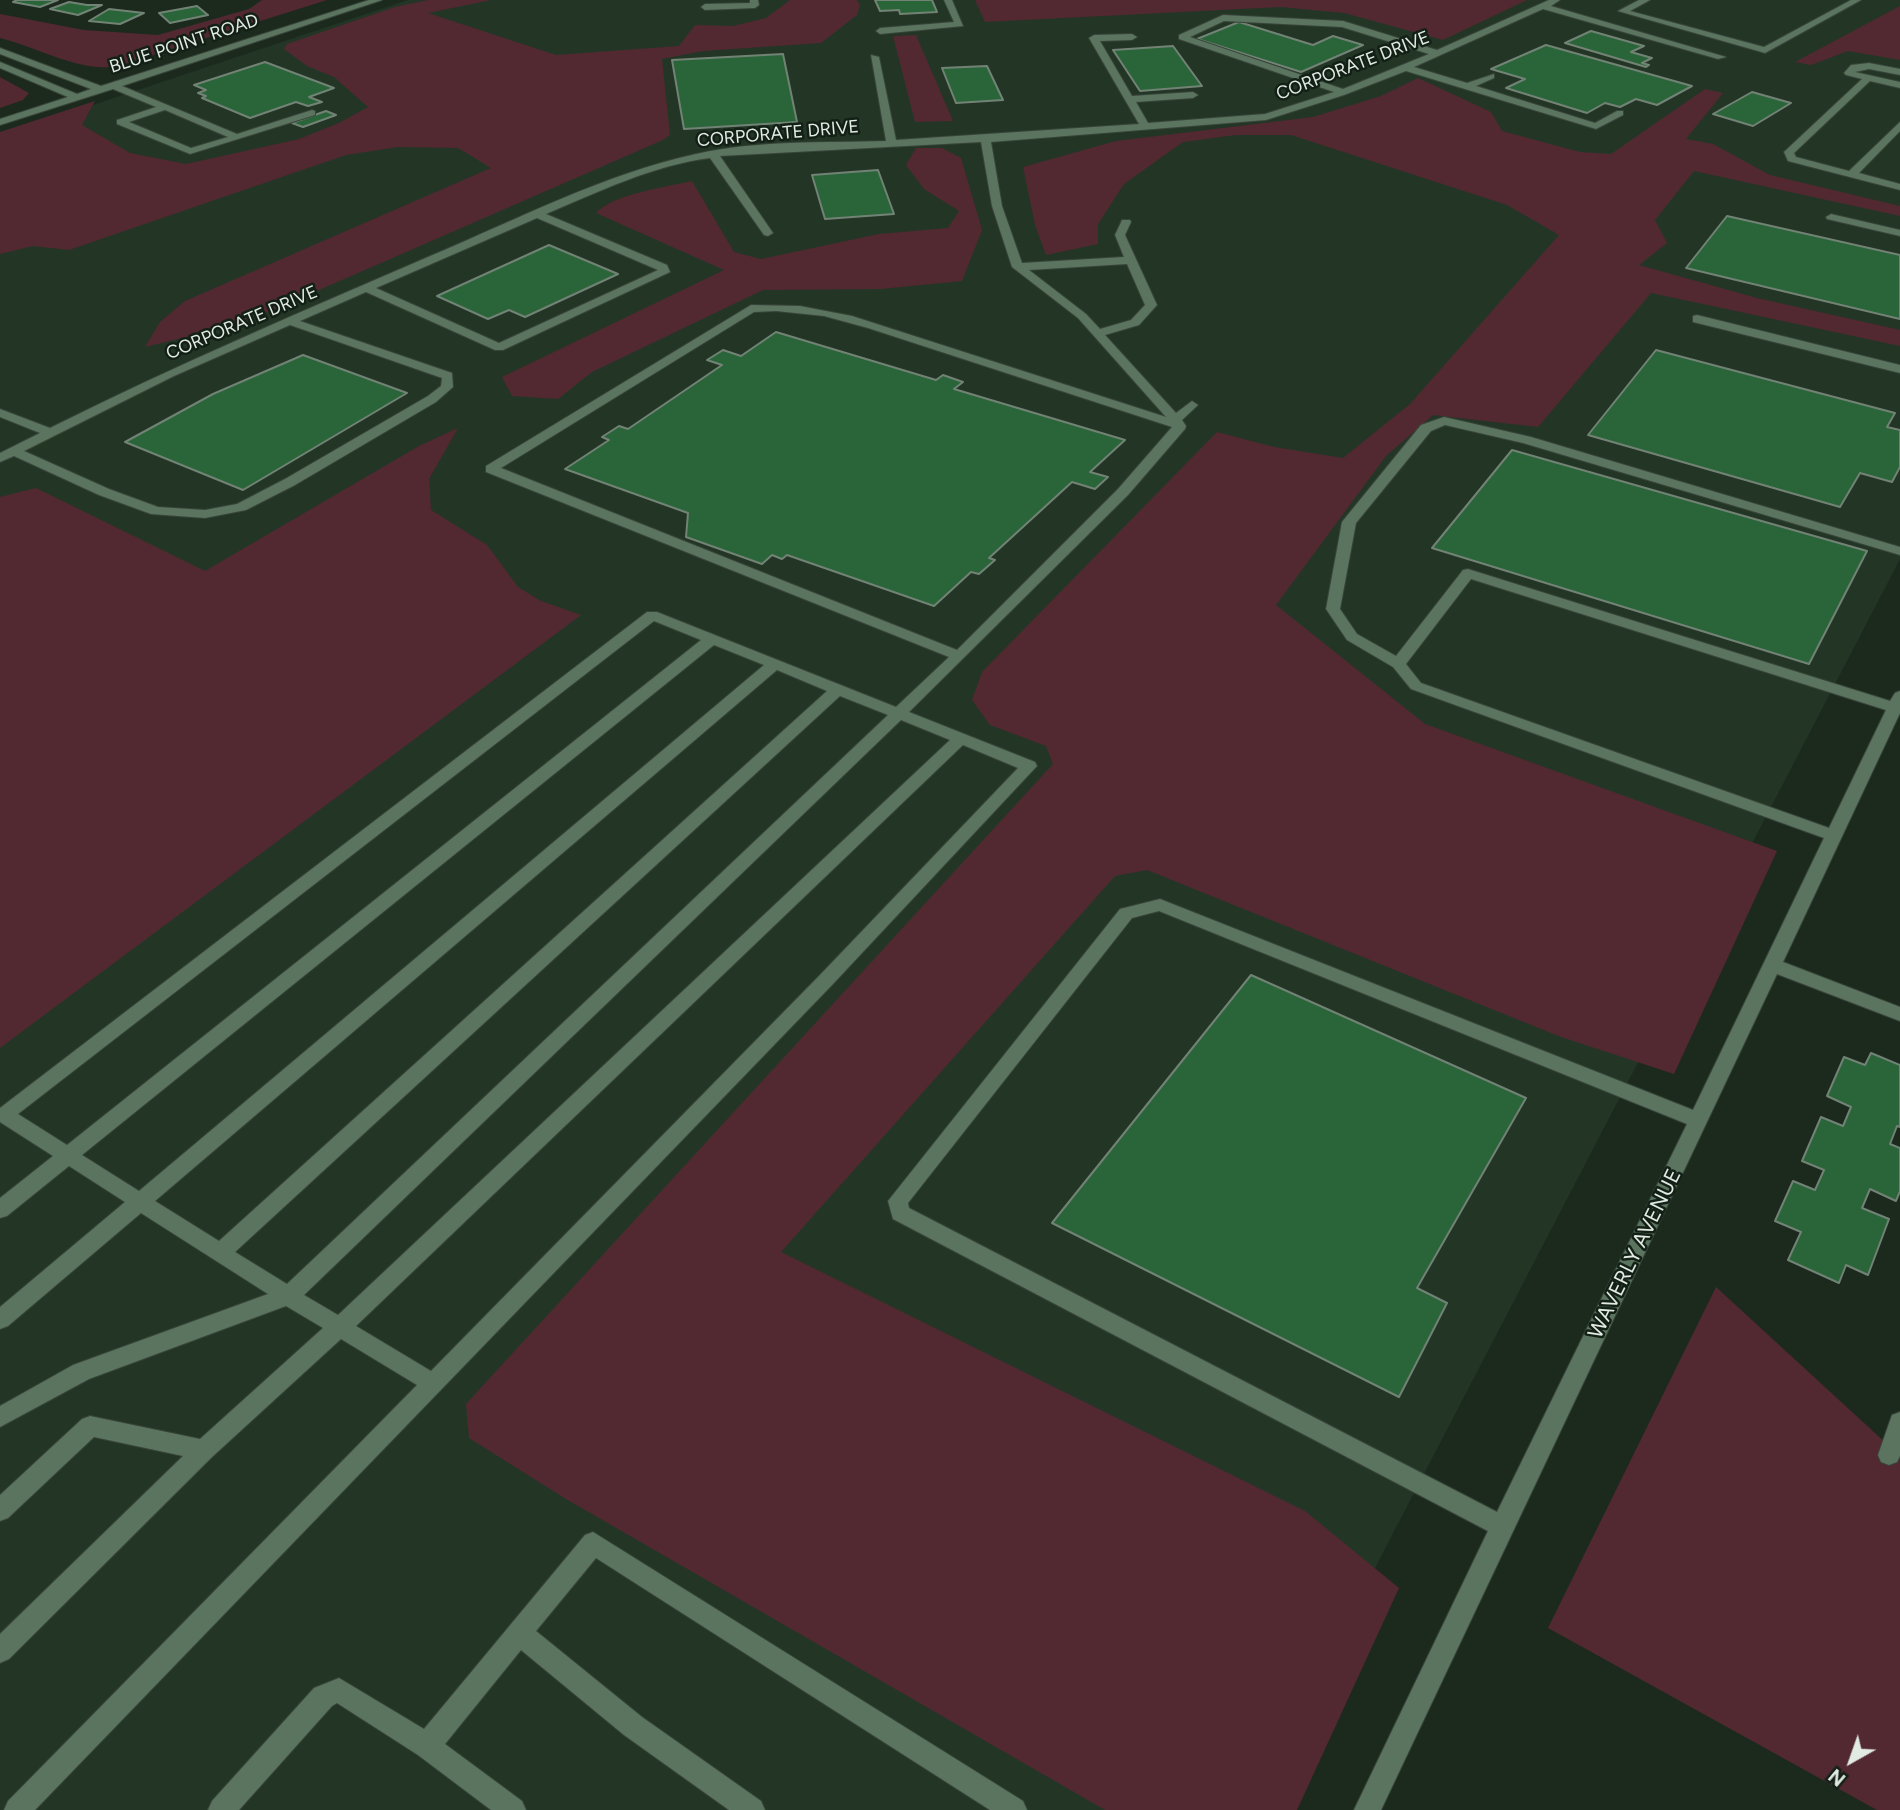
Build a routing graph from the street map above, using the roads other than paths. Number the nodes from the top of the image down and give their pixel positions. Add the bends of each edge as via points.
1 (378, 0) edge
2 (754, 0) edge
3 (948, 0) edge
4 (1556, 0) edge
5 (1646, 0) edge
6 (1857, 0) edge
7 (1543, 6) junction
8 (705, 7) dead end
9 (880, 31) dead end
10 (1132, 37) dead end
11 (0, 51) edge
12 (1436, 53) junction
13 (874, 57) dead end
14 (1721, 57) dead end
15 (0, 65) edge
16 (1404, 67) junction
17 (1900, 72) edge
18 (1491, 76) dead end
19 (1867, 79) junction
20 (112, 85) junction
21 (1900, 85) edge
22 (1468, 86) junction
23 (99, 89) junction
24 (1343, 92) junction
25 (1193, 95) dead end
26 (76, 97) junction
27 (1131, 99) junction
28 (165, 107) junction
29 (312, 113) dead end
30 (1620, 113) dead end
31 (0, 122) edge
32 (1900, 125) edge
33 (1146, 128) junction
34 (237, 136) junction
35 (986, 139) junction
36 (891, 142) junction
37 (713, 154) junction
38 (1851, 175) junction
39 (1900, 187) edge
40 (536, 214) junction
41 (1831, 217) dead end
42 (1126, 222) dead end
43 (768, 233) dead end
44 (1900, 233) edge
45 (1132, 260) junction
46 (1015, 261) junction
47 (366, 288) junction
48 (1697, 319) dead end
49 (289, 321) junction
50 (1097, 333) junction
51 (1900, 369) edge
52 (1155, 375) dead end
53 (1143, 386) junction
54 (1192, 405) dead end
55 (0, 413) edge
56 (1177, 423) junction
57 (51, 433) junction
58 (14, 452) junction
59 (0, 458) edge
60 (1900, 551) edge
61 (712, 639) junction
62 (959, 656) junction
63 (775, 664) junction
64 (1398, 664) junction
65 (838, 689) junction
66 (1897, 702) edge
67 (899, 714) junction
68 (962, 737) junction
69 (1835, 836) junction
70 (1774, 966) junction
71 (1900, 1014) edge
72 (2, 1117) edge
73 (1700, 1121) junction
74 (68, 1156) junction
75 (139, 1201) junction
76 (0, 1210) edge
77 (220, 1253) junction
78 (288, 1296) junction
79 (0, 1320) edge
80 (341, 1326) junction
81 (432, 1383) junction
82 (0, 1417) edge
83 (1900, 1422) edge
84 (204, 1450) junction
85 (1889, 1455) dead end
86 (0, 1510) edge
87 (1502, 1526) junction
88 (520, 1633) junction
89 (0, 1651) edge
90 (427, 1746) junction
91 (1006, 1808) edge
92 (17, 1810) edge
93 (221, 1810) edge
94 (513, 1810) edge
95 (752, 1810) edge
96 (1367, 1810) edge

1 - 20 street, BLUE POINT ROAD
2 - 8 street via 755,5
3 - 9 street via 960,24
4 - 7 street, CORPORATE DRIVE
5 - 6 street via 1622,11 1765,50
7 - 12 street, CORPORATE DRIVE
7 - 14 street
10 - 27 street via 1094,38
11 - 23 street
12 - 16 street, CORPORATE DRIVE
12 - 24 street via 1343,24 1223,19 1182,37
13 - 36 street
15 - 26 street
16 - 22 street
16 - 24 street, CORPORATE DRIVE
17 - 19 street via 1869,66 1854,67 1849,73
18 - 22 street
19 - 21 street
19 - 38 street via 1789,152 1792,159
20 - 23 street, BLUE POINT ROAD
20 - 28 street
22 - 30 street via 1596,126
23 - 26 street, BLUE POINT ROAD
24 - 33 street, CORPORATE DRIVE via 1266,117
25 - 27 street
26 - 31 street, BLUE POINT ROAD
27 - 33 street
28 - 34 street
28 - 34 street via 120,122 190,151
29 - 34 street
32 - 38 street
33 - 35 street, CORPORATE DRIVE
35 - 36 street, CORPORATE DRIVE
35 - 46 street via 997,206
36 - 37 street, CORPORATE DRIVE
37 - 40 street, CORPORATE DRIVE via 619,179
37 - 43 street
38 - 39 street
40 - 47 street, CORPORATE DRIVE
40 - 47 street via 663,267 664,272 499,347
41 - 44 street
42 - 45 street via 1120,235
45 - 46 street
45 - 50 street via 1151,305 1145,317 1131,326
46 - 50 street
47 - 49 street, CORPORATE DRIVE
48 - 51 street
49 - 57 street, CORPORATE DRIVE via 170,373
49 - 58 street via 448,376 447,387 290,482 241,507 205,514 156,511
50 - 53 street
52 - 53 street
53 - 56 street
54 - 56 street
55 - 57 street
56 - 62 street via 1123,492
56 - 62 street via 842,317 773,306 751,309 491,469
57 - 58 street, CORPORATE DRIVE
58 - 59 street, CORPORATE DRIVE
60 - 64 street via 1574,453 1444,421 1426,428 1349,522 1333,609 1352,637
61 - 63 street
61 - 72 street via 652,615
61 - 74 street
62 - 67 street
63 - 65 street
63 - 75 street
64 - 66 street via 1468,573
64 - 69 street via 1416,686 1454,701
65 - 67 street
65 - 77 street
66 - 69 street, WAVERLY AVENUE
67 - 68 street
67 - 78 street
68 - 80 street
68 - 81 street via 1029,766
69 - 70 street, WAVERLY AVENUE
70 - 71 street
70 - 73 street, WAVERLY AVENUE
72 - 74 street
73 - 87 street, WAVERLY AVENUE
73 - 87 street via 1160,905 1126,913 898,1201 900,1213
74 - 75 street
74 - 76 street
75 - 77 street
75 - 79 street
77 - 78 street
78 - 80 street
78 - 82 street via 81,1372
80 - 81 street
80 - 84 street
81 - 92 street
83 - 85 street
84 - 86 street via 90,1426
84 - 89 street
87 - 96 street, WAVERLY AVENUE
88 - 90 street
88 - 91 street via 593,1543
88 - 95 street via 573,1680
90 - 93 street via 339,1690 323,1697
90 - 94 street

